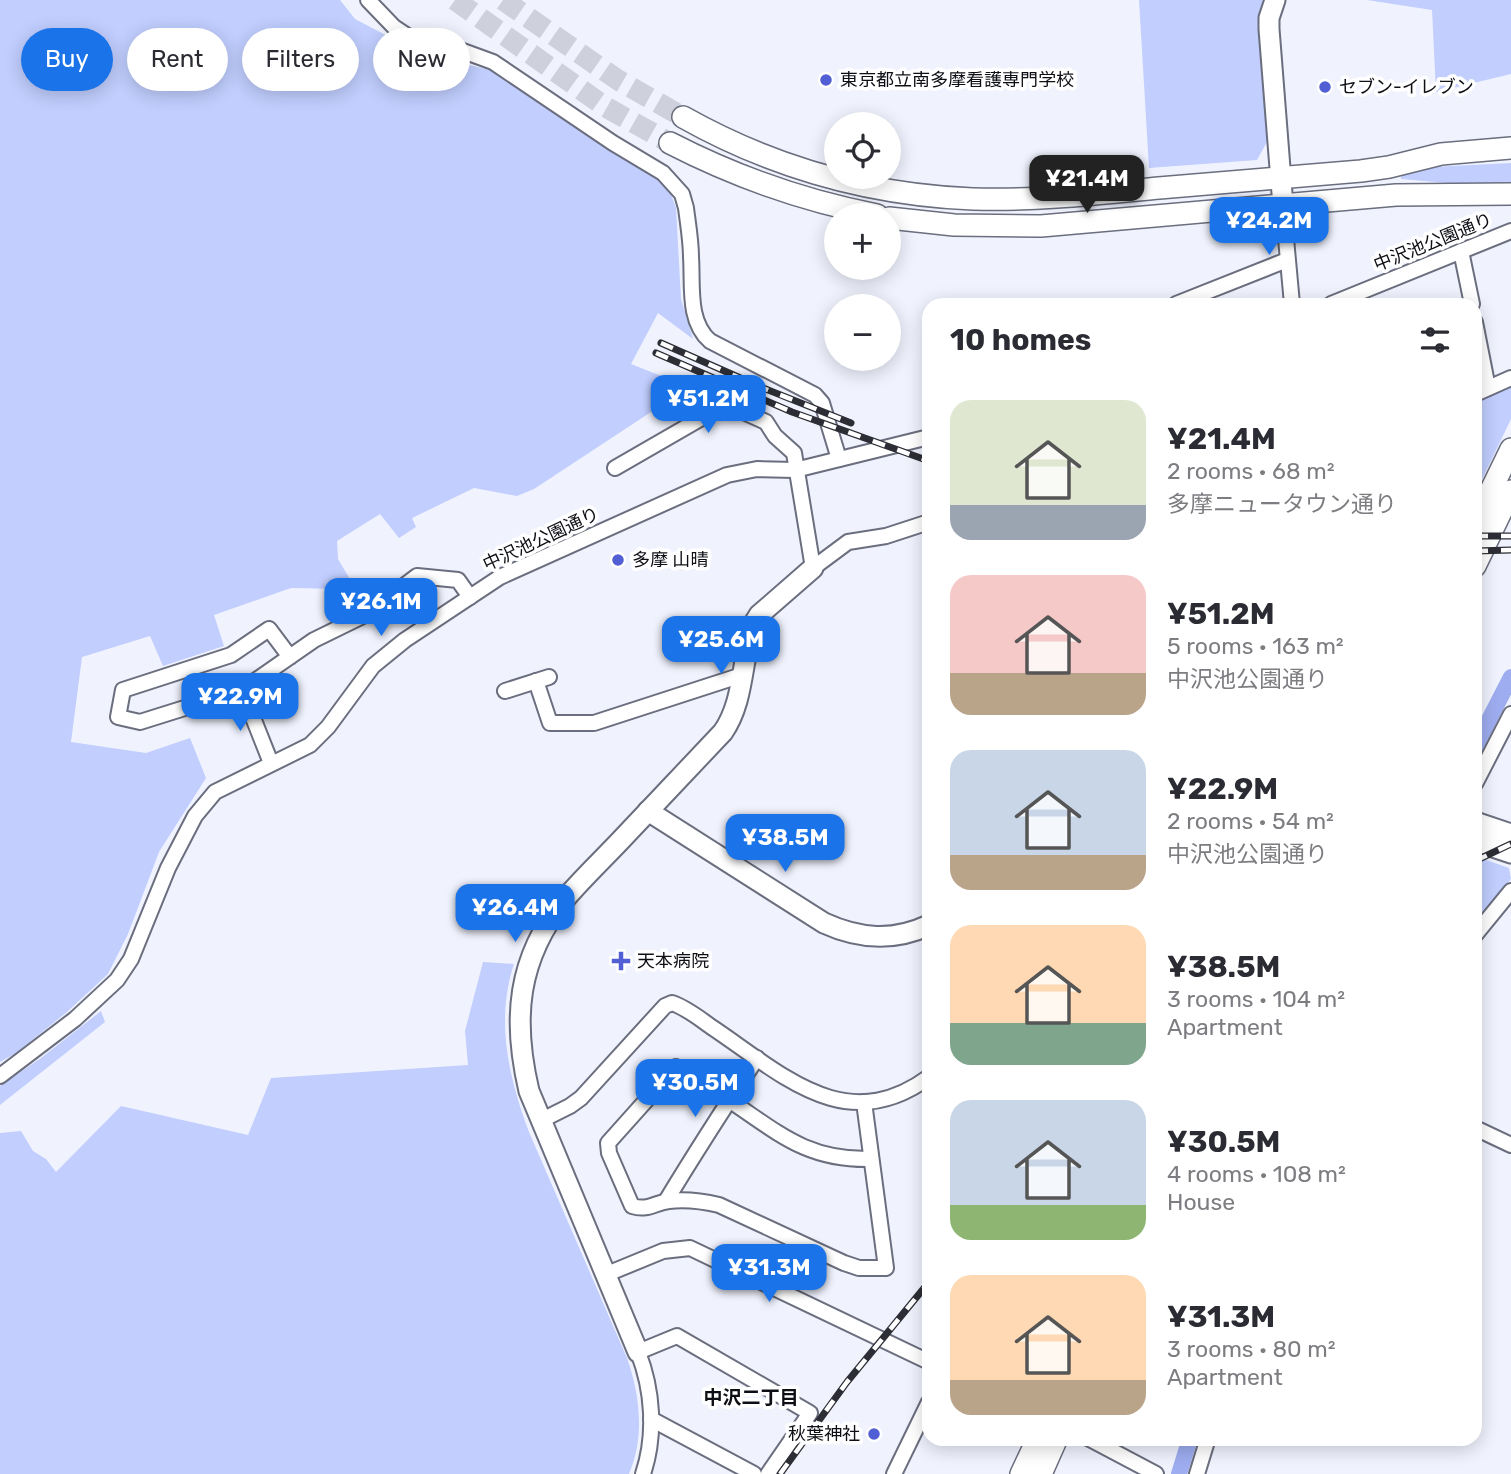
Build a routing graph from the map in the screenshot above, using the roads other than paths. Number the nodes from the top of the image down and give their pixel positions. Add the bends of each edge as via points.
1 (368, 0) edge
2 (1275, 0) edge
3 (683, 117) tunnel mouth
4 (670, 143) tunnel mouth
5 (1511, 148) edge
6 (1280, 178) junction
7 (1089, 194) junction
8 (1511, 194) edge
9 (826, 203) edge
10 (1283, 205) junction
11 (901, 219) edge
12 (1093, 223) junction
13 (1511, 232) edge
14 (1461, 251) junction
15 (1287, 260) junction
16 (1191, 298) edge
17 (1291, 298) edge
18 (1346, 298) edge
19 (1471, 298) edge
20 (1511, 378) edge
21 (1482, 391) edge
22 (922, 439) edge
23 (1511, 449) edge
24 (839, 459) junction
25 (615, 468) dead end
26 (796, 470) junction
27 (1511, 491) edge
28 (1487, 521) edge
29 (922, 524) edge
30 (1482, 540) edge
31 (813, 568) junction
32 (470, 597) junction
33 (290, 657) junction
34 (742, 676) junction
35 (242, 690) junction
36 (505, 691) dead end
37 (1511, 714) edge
38 (271, 763) junction
39 (1482, 770) edge
40 (648, 811) junction
41 (1482, 824) edge
42 (1511, 834) edge
43 (1482, 843) edge
44 (1511, 853) edge
45 (1511, 891) edge
46 (1482, 926) edge
47 (922, 928) edge
48 (757, 1058) junction
49 (0, 1076) edge
50 (922, 1081) edge
51 (729, 1100) junction
52 (863, 1102) junction
53 (542, 1120) junction
54 (1482, 1132) edge
55 (1511, 1146) edge
56 (870, 1159) junction
57 (666, 1201) junction
58 (607, 1274) junction
59 (638, 1352) junction
60 (922, 1356) edge
61 (922, 1416) edge
62 (651, 1419) junction
63 (1034, 1446) edge
64 (1053, 1446) edge
65 (1103, 1446) edge
66 (1206, 1446) edge
67 (643, 1474) edge
68 (754, 1474) edge
69 (768, 1474) edge
70 (894, 1474) edge
71 (1021, 1474) edge
72 (1041, 1474) edge
73 (1156, 1474) edge
74 (1197, 1474) edge

1 - 24 street via 394,27 424,45 452,47 493,62 674,183 686,208 693,308 701,331 710,341 815,395 822,403
2 - 6 street via 1269,18
3 - 7 main road via 761,155 847,182 904,193 974,199
4 - 9 main road via 752,181
5 - 6 main road
6 - 7 main road
6 - 10 street
7 - 12 main road via 1081,208
8 - 10 main road via 1396,195
10 - 12 main road
10 - 15 street
11 - 12 main road via 984,227
13 - 14 street, 中沢池公園通り
14 - 18 street, 中沢池公園通り
14 - 19 street
15 - 16 street
15 - 17 street
20 - 21 street
22 - 24 street, 中沢池公園通り
23 - 28 main road
24 - 26 street, 中沢池公園通り
25 - 26 street via 726,404 766,422 794,453
26 - 31 street
26 - 32 street, 中沢池公園通り via 757,469 727,475 500,577
27 - 28 main road
28 - 30 main road
29 - 31 street via 848,542
31 - 34 street via 759,615
32 - 33 street via 458,580 417,576 367,614
32 - 38 street, 中沢池公園通り via 373,666 310,745
33 - 35 street
33 - 35 street via 269,629 231,655 122,690 118,717 140,722
34 - 36 street via 594,723 550,723 543,679
34 - 40 street via 732,718 723,732
35 - 38 street
37 - 39 street
38 - 49 street, 中沢池公園通り via 226,785 203,804 117,980 75,1019
40 - 47 street via 843,932 887,938
40 - 53 street via 565,899 527,970 519,1028 521,1056
41 - 42 street
43 - 44 street
45 - 46 street
48 - 51 street
48 - 52 street via 811,1092 843,1102
48 - 53 street via 672,1003 582,1098
50 - 52 street via 897,1095
51 - 56 street via 806,1149 846,1160
51 - 57 street
51 - 57 street via 676,1067 608,1143 632,1206 643,1209
52 - 56 street
53 - 58 street
54 - 55 street
56 - 57 street via 886,1268 844,1263 719,1205
58 - 59 street
58 - 60 street via 663,1251 690,1248
59 - 62 street via 648,1385
59 - 69 street via 677,1336 810,1413
61 - 70 street
62 - 67 street
62 - 68 street
63 - 71 main road
64 - 72 main road
65 - 73 street
66 - 74 street

